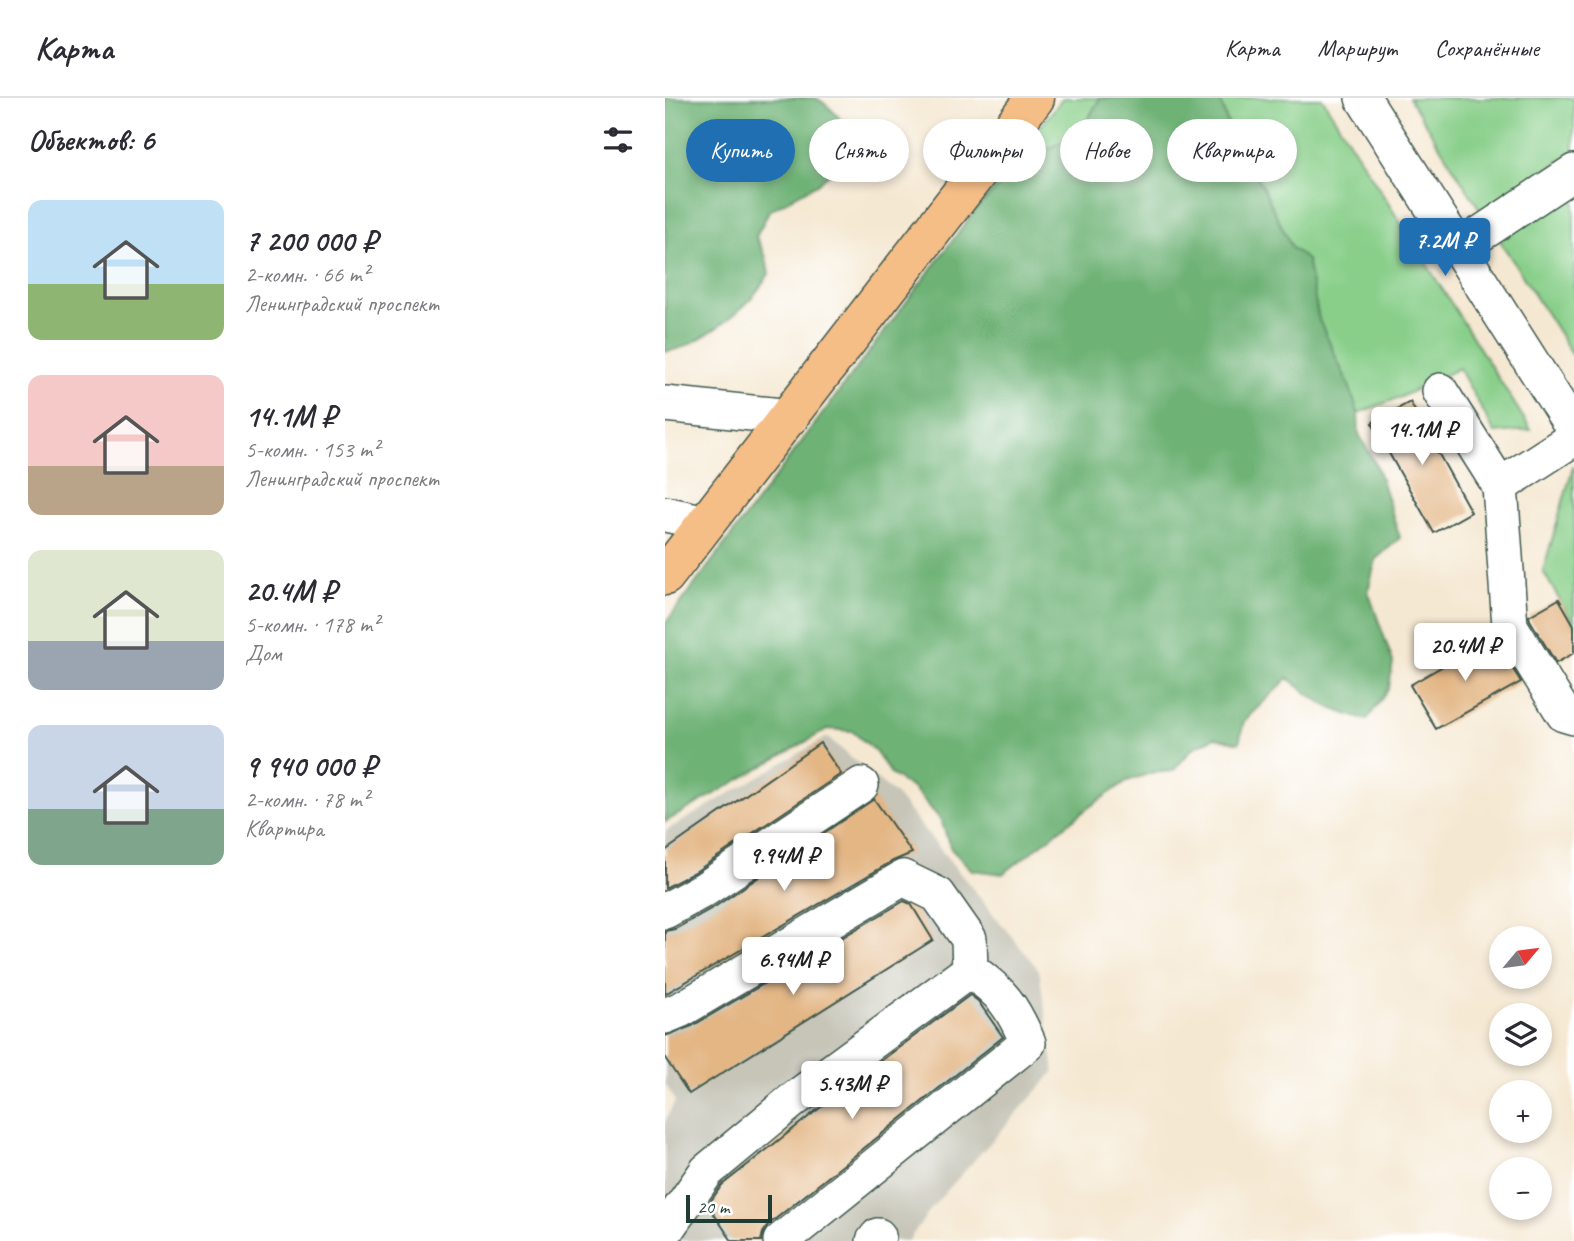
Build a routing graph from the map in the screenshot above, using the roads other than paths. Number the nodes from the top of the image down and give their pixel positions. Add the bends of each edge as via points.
1 (1035, 98) edge
2 (1363, 98) edge
3 (1574, 172) edge
4 (1459, 248) junction
5 (1440, 391) dead end
6 (665, 404) edge
7 (791, 417) junction
8 (1574, 429) edge
9 (1574, 438) edge
10 (1500, 486) junction
11 (665, 514) edge
12 (707, 523) junction
13 (665, 576) edge
14 (1574, 717) edge
15 (861, 785) dead end
16 (665, 911) edge
17 (970, 970) junction
18 (665, 1016) edge
19 (665, 1231) edge
20 (781, 1241) edge

1 - 7 main road
2 - 4 street
3 - 4 street
4 - 8 street
5 - 10 street
6 - 7 street
7 - 12 main road
9 - 10 street
10 - 14 street via 1510,626 1564,715
11 - 12 street
12 - 13 main road
15 - 16 street
17 - 18 street via 969,939 938,895 903,878
17 - 19 street via 793,1100 707,1171
17 - 20 street via 996,988 1028,1043

